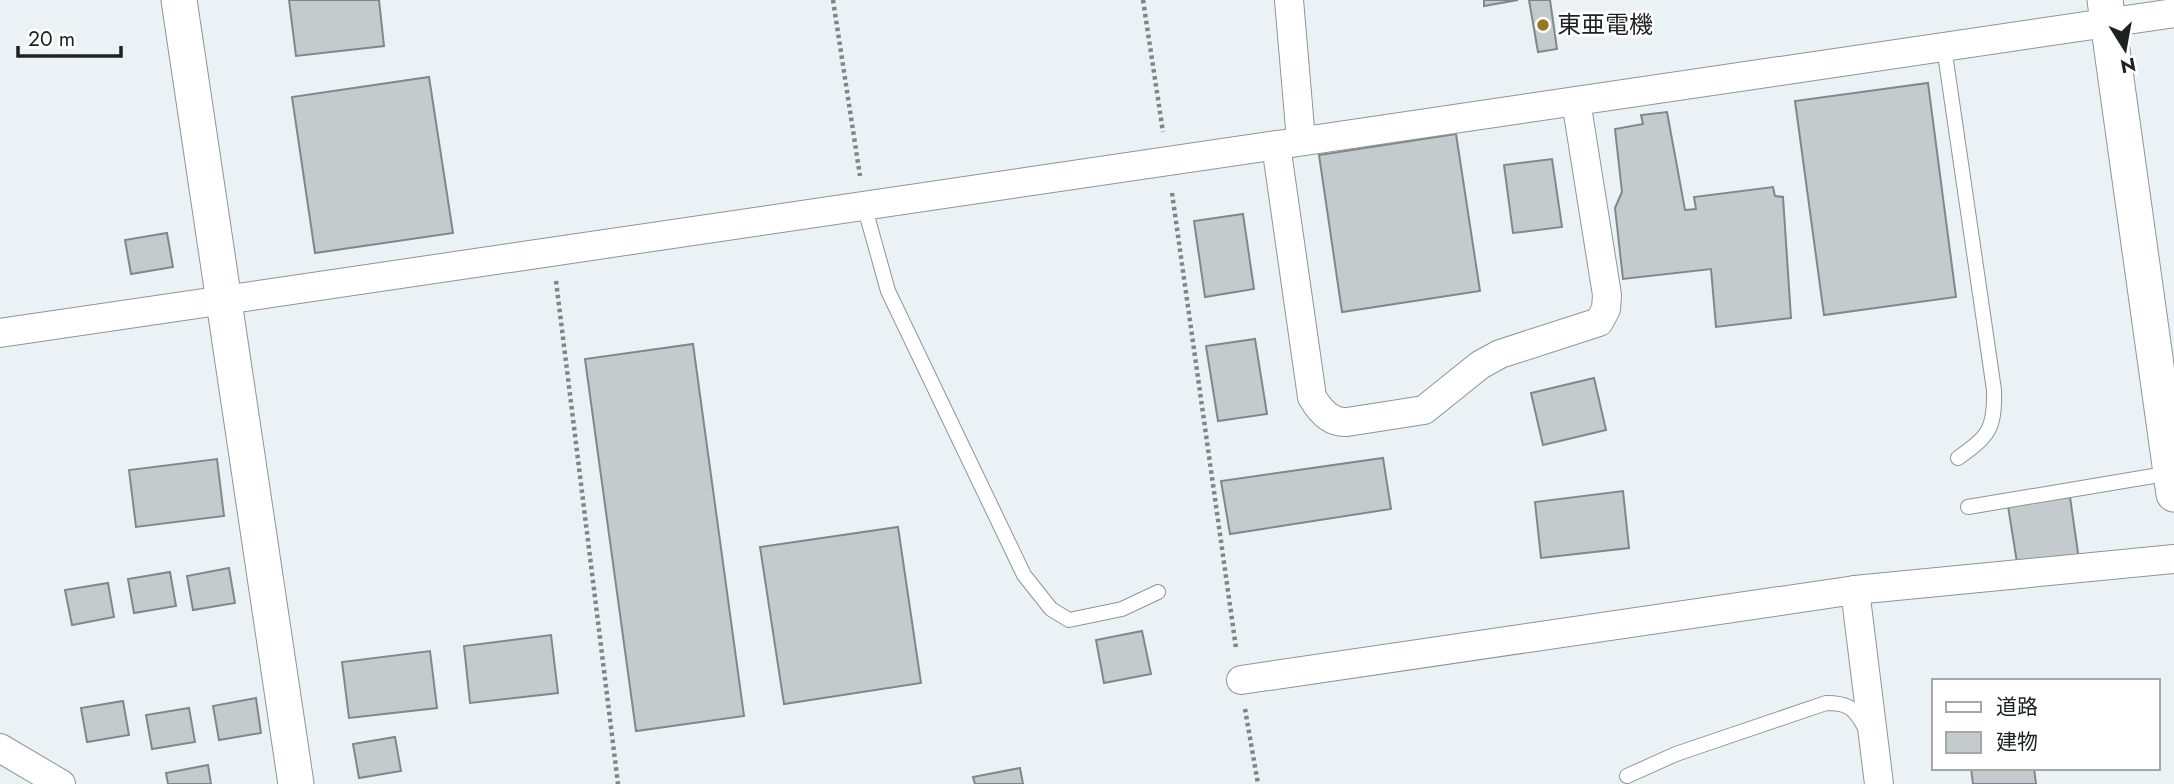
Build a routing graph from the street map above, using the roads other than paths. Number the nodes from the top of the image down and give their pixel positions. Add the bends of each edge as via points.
1 (179, 0) edge
2 (1289, 0) edge
3 (2107, 12) edge
4 (2174, 13) edge
5 (1944, 47) junction
6 (1576, 101) junction
7 (1288, 143) junction
8 (864, 205) junction
9 (223, 301) junction
10 (0, 333) edge
11 (1958, 458) dead end
12 (2173, 484) edge
13 (1968, 506) dead end
14 (2174, 559) edge
15 (1855, 590) junction
16 (1158, 592) dead end
17 (1241, 680) road end
18 (1874, 746) junction
19 (0, 748) edge
20 (1627, 776) dead end
21 (61, 784) edge
22 (296, 784) edge
23 (1879, 784) edge

1 - 9 street
2 - 7 street
3 - 4 street
3 - 5 street
3 - 12 street
5 - 6 street
5 - 11 lane via 1994,390 1994,419 1984,439
6 - 7 street
6 - 7 street via 1607,295 1599,322 1500,354 1424,410 1347,422 1329,417 1312,397
7 - 8 street
8 - 9 street
8 - 16 lane via 888,291 1024,575 1051,609 1069,620 1122,609
9 - 10 street
9 - 22 street
12 - 13 lane
14 - 15 street
15 - 17 street
15 - 18 street
18 - 20 lane via 1856,710 1844,703 1826,703 1676,754
18 - 23 street
19 - 21 street

